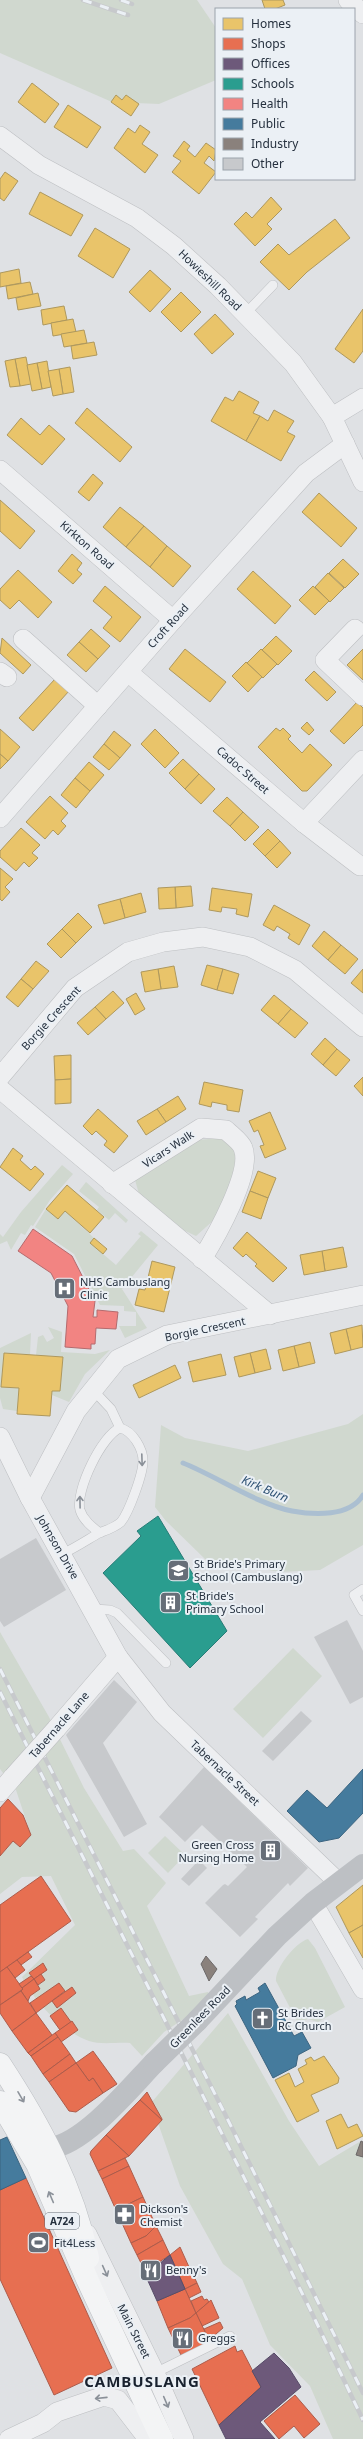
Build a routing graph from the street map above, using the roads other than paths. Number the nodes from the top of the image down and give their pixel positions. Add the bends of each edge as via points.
1 (348, 0) edge
2 (363, 14) edge
3 (0, 136) edge
4 (273, 286) dead end
5 (245, 314) junction
6 (363, 398) edge
7 (332, 417) junction
8 (345, 444) junction
9 (0, 470) edge
10 (363, 482) edge
11 (174, 620) junction
12 (355, 628) dead end
13 (23, 638) dead end
14 (128, 672) junction
15 (363, 696) edge
16 (98, 706) junction
17 (363, 760) edge
18 (0, 818) edge
19 (304, 823) junction
20 (360, 866) dead end
21 (363, 1027) edge
22 (0, 1078) edge
23 (0, 1089) edge
24 (112, 1184) junction
25 (202, 1259) junction
26 (363, 1295) edge
27 (270, 1315) junction
28 (93, 1390) junction
29 (120, 1428) junction
30 (0, 1437) edge
31 (30, 1498) junction
32 (100, 1533) junction
33 (62, 1554) junction
34 (363, 1589) edge
35 (93, 1609) junction
36 (363, 1611) edge
37 (118, 1657) junction
38 (166, 1663) dead end
39 (0, 1792) edge
40 (363, 1865) edge
41 (339, 1883) junction
42 (313, 1903) junction
43 (363, 1989) edge
44 (0, 2064) edge
45 (0, 2102) edge
46 (28, 2147) junction
47 (51, 2148) junction
48 (81, 2225) junction
49 (96, 2296) junction
50 (230, 2336) dead end
51 (155, 2373) junction
52 (9, 2439) edge
53 (148, 2439) edge
54 (162, 2439) edge
55 (184, 2439) edge

1 - 2 street
3 - 5 street, Howieshill Road via 39,165 137,218 174,246
4 - 5 lane
5 - 7 street, Howieshill Road via 293,363
6 - 7 street
7 - 8 street, Howieshill Road
8 - 10 street, Howieshill Road
8 - 11 street, Croft Road via 306,473
9 - 11 street, Kirkton Road
11 - 14 street, Croft Road
12 - 15 street via 325,660
13 - 16 street
14 - 16 street, Croft Road
14 - 19 street, Cadoc Street
16 - 18 street, Croft Road
17 - 19 street
19 - 20 street, Cadoc Street
21 - 22 street, Borgie Crescent via 295,970 250,947 203,937 163,942 128,952 75,988
23 - 24 street
24 - 25 street
24 - 25 street, Vicars Walk via 201,1128 226,1130 243,1148 245,1166 224,1222
25 - 27 street
26 - 27 street, Borgie Crescent
27 - 28 street, Borgie Crescent via 167,1335 118,1359
28 - 29 lane via 110,1409
28 - 31 street, Borgie Crescent via 76,1411
32 -> 29 lane via 86,1520 80,1510 79,1498 102,1444 113,1430
29 -> 32 lane via 131,1434 138,1445 143,1461 142,1468 126,1514 107,1532
30 - 31 street, Johnson Drive
31 - 33 street, Johnson Drive
32 - 33 lane
33 - 35 street, Johnson Drive
34 - 36 lane via 354,1595
35 - 37 street, Johnson Drive
35 - 38 lane via 118,1613
37 - 39 street, Tabernacle Lane, bridge
37 - 41 street, Tabernacle Street via 162,1713
40 - 41 main road, Greenlees Road
41 - 42 main road, Greenlees Road
42 - 43 street
42 - 47 main road, Greenlees Road, bridge via 277,1936 90,2128 72,2141
44 -> 47 main road, Main Street / A724
45 - 46 main road, Main Street / A724
46 - 47 main road, Greenlees Road
49 -> 46 main road, Main Street / A724
47 - 48 main road, Main Street / A724
48 - 49 main road, Main Street / A724
48 -> 51 street, Main Street via 93,2244 130,2326
49 - 54 main road, Main Street / A724
50 - 51 lane
51 -> 55 street, Main Street
53 -> 52 street via 118,2400 104,2396 56,2412 43,2423

